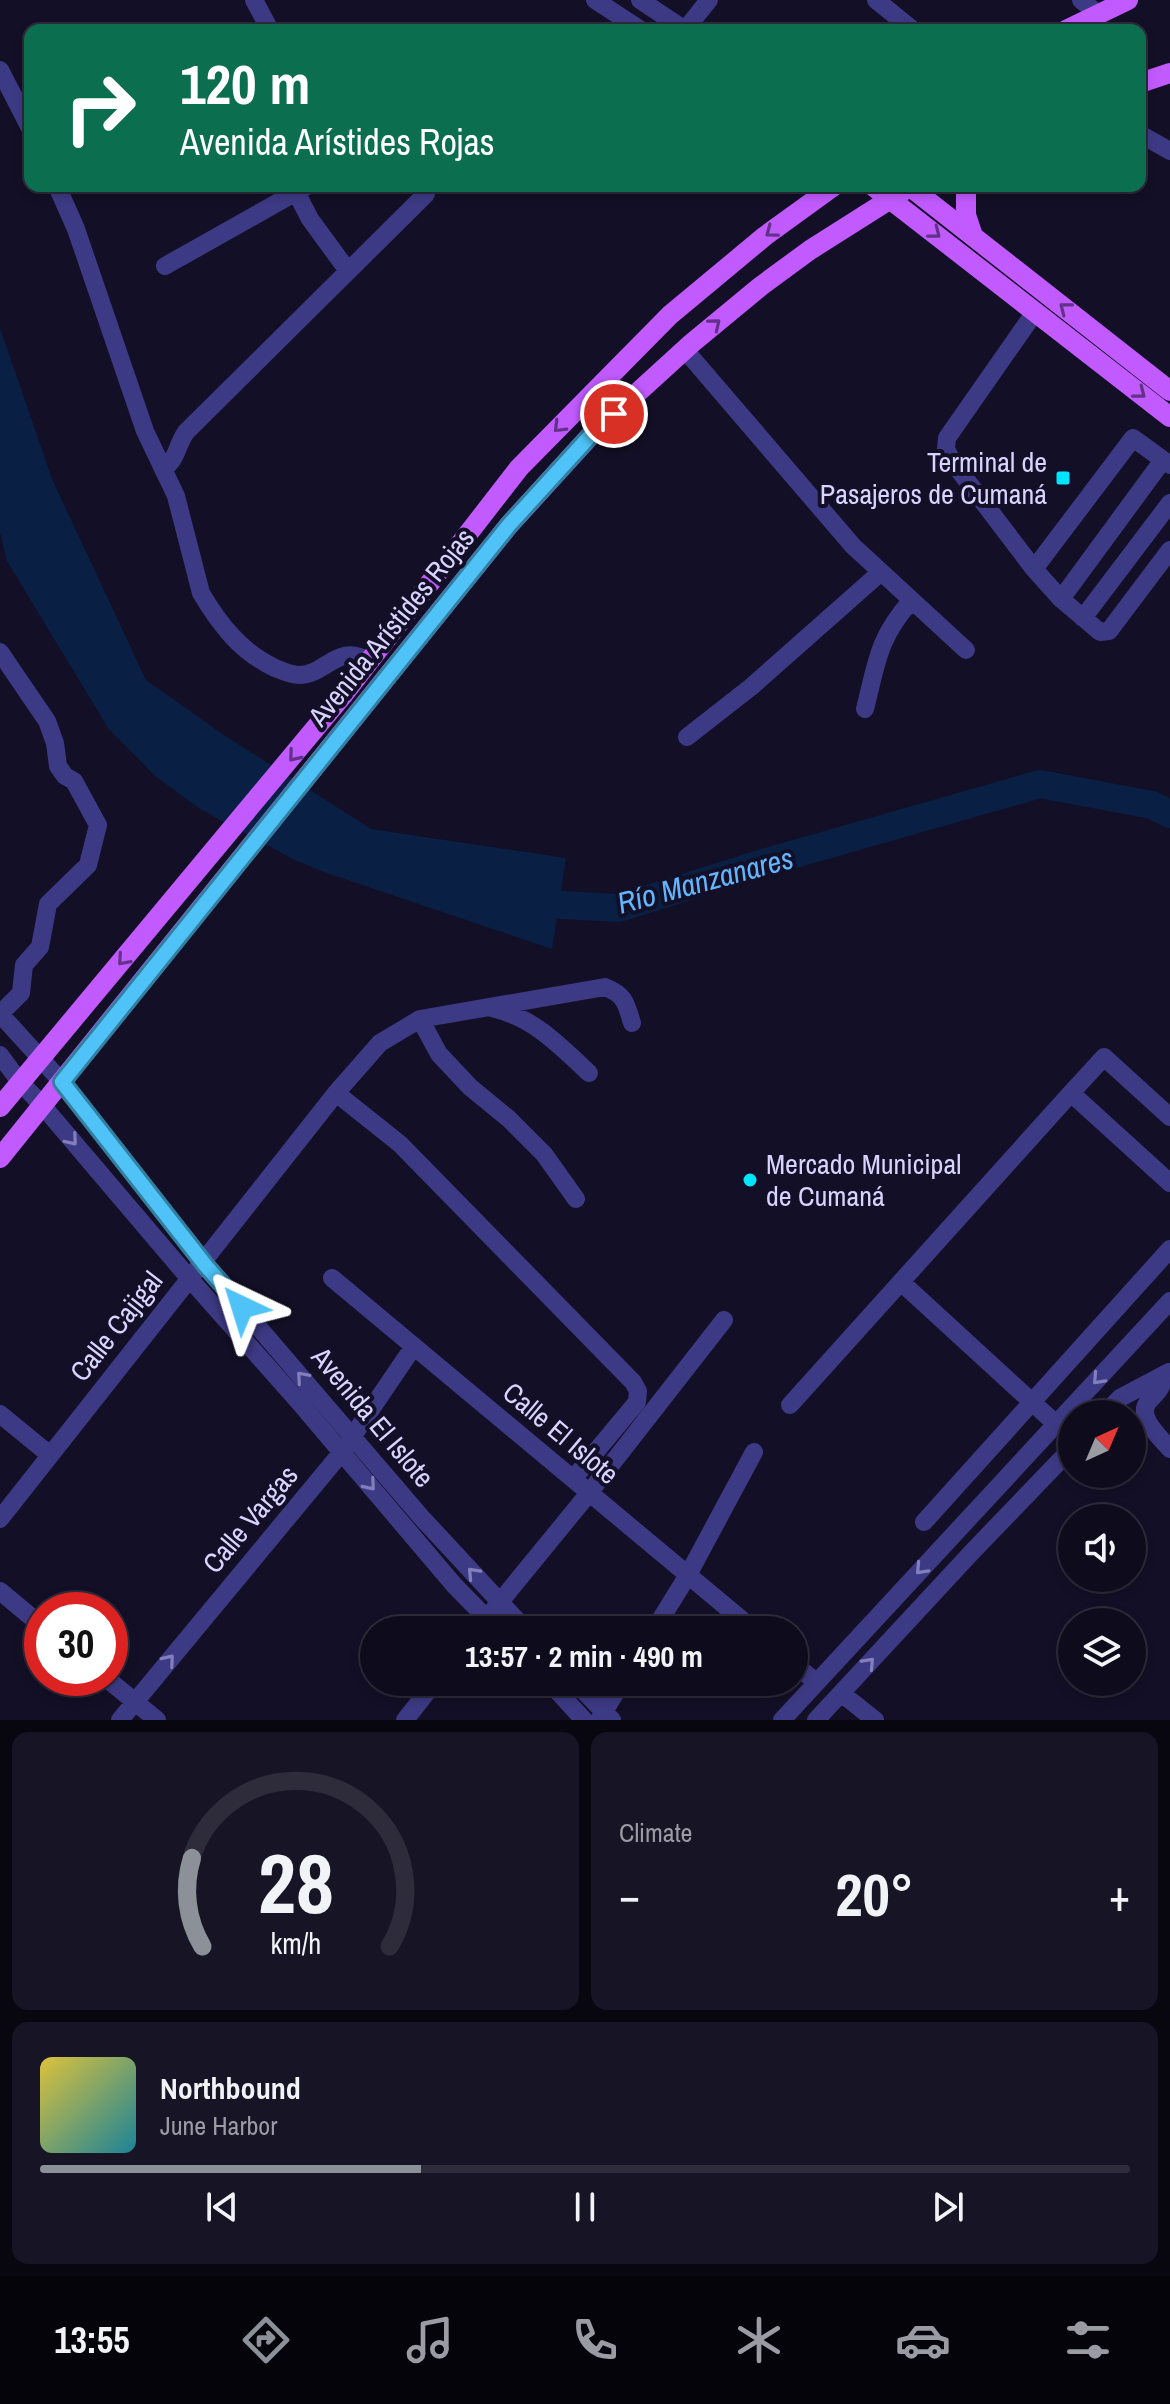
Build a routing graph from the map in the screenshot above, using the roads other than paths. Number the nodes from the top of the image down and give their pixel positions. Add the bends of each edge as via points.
1 (254, 0) edge
2 (595, 0) edge
3 (640, 0) edge
4 (709, 0) edge
5 (876, 0) edge
6 (1081, 0) edge
7 (1128, 0) edge
8 (1097, 13) junction
9 (267, 24) edge
10 (632, 24) edge
11 (676, 24) edge
12 (690, 24) edge
13 (906, 24) edge
14 (1077, 24) edge
15 (0, 70) edge
16 (1170, 73) edge
17 (1146, 81) edge
18 (24, 116) edge
19 (1146, 137) edge
20 (1170, 151) edge
21 (60, 192) edge
22 (296, 192) edge
23 (302, 192) edge
24 (806, 192) edge
25 (826, 192) edge
26 (882, 192) edge
27 (900, 192) edge
28 (918, 192) edge
29 (966, 192) edge
30 (426, 194) dead end
31 (890, 198) junction
32 (800, 210) junction
33 (973, 236) junction
34 (165, 266) dead end
35 (348, 271) junction
36 (1035, 312) junction
37 (685, 350) junction
38 (1170, 391) edge
39 (1170, 417) edge
40 (1166, 463) edge
41 (163, 469) junction
42 (1170, 503) edge
43 (1170, 550) edge
44 (1034, 569) junction
45 (881, 572) junction
46 (1061, 599) junction
47 (911, 601) junction
48 (1083, 618) junction
49 (966, 650) dead end
50 (0, 652) edge
51 (369, 662) junction
52 (865, 709) dead end
53 (687, 737) dead end
54 (485, 1007) junction
55 (0, 1014) edge
56 (420, 1019) junction
57 (632, 1023) dead end
58 (0, 1055) edge
59 (39, 1057) junction
60 (589, 1073) dead end
61 (20, 1082) junction
62 (62, 1082) junction
63 (336, 1093) junction
64 (1071, 1093) junction
65 (42, 1105) junction
66 (0, 1107) edge
67 (1170, 1117) edge
68 (0, 1158) edge
69 (1170, 1183) edge
70 (576, 1199) dead end
71 (1170, 1249) edge
72 (205, 1261) junction
73 (189, 1278) junction
74 (332, 1278) dead end
75 (901, 1282) junction
76 (1170, 1301) edge
77 (1108, 1317) junction
78 (724, 1320) dead end
79 (1133, 1340) junction
80 (414, 1346) junction
81 (1168, 1373) edge
82 (637, 1396) junction
83 (1118, 1400) edge
84 (1032, 1402) junction
85 (658, 1405) junction
86 (790, 1405) dead end
87 (1146, 1406) edge
88 (0, 1414) edge
89 (1056, 1424) junction
90 (1146, 1427) edge
91 (352, 1436) junction
92 (1170, 1449) edge
93 (342, 1452) junction
94 (754, 1452) dead end
95 (50, 1455) junction
96 (1058, 1463) edge
97 (573, 1479) junction
98 (589, 1493) junction
99 (0, 1519) edge
100 (924, 1522) dead end
101 (688, 1575) junction
102 (0, 1591) edge
103 (500, 1603) junction
104 (24, 1611) edge
105 (479, 1616) edge
106 (493, 1616) edge
107 (513, 1616) edge
108 (663, 1616) edge
109 (737, 1616) edge
110 (808, 1675) edge
111 (816, 1682) junction
112 (841, 1693) junction
113 (128, 1695) edge
114 (424, 1696) edge
115 (562, 1696) edge
116 (587, 1696) edge
117 (615, 1696) edge
118 (135, 1701) junction
119 (605, 1717) edge
120 (120, 1720) edge
121 (157, 1720) edge
122 (405, 1720) edge
123 (584, 1720) edge
124 (782, 1720) edge
125 (816, 1720) edge
126 (875, 1720) edge

1 - 9 street
2 - 10 street
3 - 11 street
4 - 12 street
5 - 13 street
6 - 8 street
7 - 8 main road
8 - 14 main road
15 - 18 street
16 - 17 main road
19 - 20 street
21 - 41 street
22 - 34 street
23 - 35 street via 317,229
24 - 32 main road
25 - 32 main road, Avenida Arístides Rojas
26 - 31 main road
27 - 31 main road, Avenida Arístides Rojas
28 - 33 main road
29 - 33 main road
30 - 35 street
31 -> 36 main road
37 -> 31 main road, Avenida Arístides Rojas via 761,286
32 -> 51 main road, Avenida Arístides Rojas via 670,315 519,468
38 -> 33 main road
35 - 41 street via 186,432 174,459
36 -> 39 main road
36 - 44 street via 947,438 946,449
37 - 45 street
37 - 62 main road, Avenida Arístides Rojas via 591,435 509,525
40 - 44 street via 1133,438
40 - 46 street
41 - 51 street via 176,496 201,593 235,640 294,675 344,656
42 - 48 street
43 - 48 street via 1109,631 1100,632
44 - 46 street
45 - 47 street
45 - 53 street
46 - 48 street
47 - 49 street
47 - 52 street via 880,648
50 - 55 street via 47,721 58,766 74,781 98,825 88,865 48,904 40,947 24,965 21,993
51 -> 59 main road, Avenida Arístides Rojas
54 - 56 street
54 - 57 street via 605,987 620,993
54 - 60 street via 535,1025
55 - 59 street, Avenida El Islote
56 - 63 street, Calle Cajigal via 380,1043
56 - 70 street via 439,1054 544,1154
58 - 61 street, Avenida El Islote
59 - 61 main road, Avenida Arístides Rojas
59 - 62 street, Avenida El Islote
61 - 65 street, Avenida El Islote
61 - 66 main road, Avenida Arístides Rojas
62 - 65 main road, Avenida Arístides Rojas
62 - 72 street, Avenida El Islote
63 - 72 street, Calle Cajigal
63 - 82 street via 400,1144 624,1372
64 - 67 street via 1104,1057
64 - 69 street
64 - 75 street
65 - 68 main road, Avenida Arístides Rojas
65 -> 73 street, Avenida El Islote
71 - 77 street
72 - 73 street, Calle Cajigal
91 -> 72 street, Avenida El Islote
73 - 93 street, Avenida El Islote
73 - 95 street, Calle Cajigal
74 - 80 street, Calle El Islote
75 - 84 street
75 - 86 street
76 - 79 street
77 - 79 street
77 - 84 street
78 - 85 street
79 -> 89 street
80 - 91 street, Calle Vargas
80 - 97 street, Calle El Islote
81 - 83 street
81 - 87 street
82 - 85 street
82 - 97 street
84 - 89 street
84 - 100 street
85 - 98 street
88 - 95 street
89 -> 111 street
90 - 92 street
91 - 93 street, Calle Vargas
103 -> 91 street, Avenida El Islote
93 -> 105 street, Avenida El Islote
118 -> 93 street, Calle Vargas
94 - 101 street
95 - 99 street, Calle Cajigal
112 -> 96 street
97 - 98 street, Calle El Islote
98 - 101 street, Calle El Islote
98 - 103 street
101 - 108 street
101 - 109 street, Calle El Islote
102 - 104 street
103 - 106 street
103 - 107 street, Avenida El Islote
110 - 111 street
111 - 124 street
112 - 125 street
112 - 126 street
113 - 118 street
114 - 122 street
115 - 123 street
116 - 119 street
117 - 119 street
118 - 120 street, Calle Vargas
118 - 121 street

